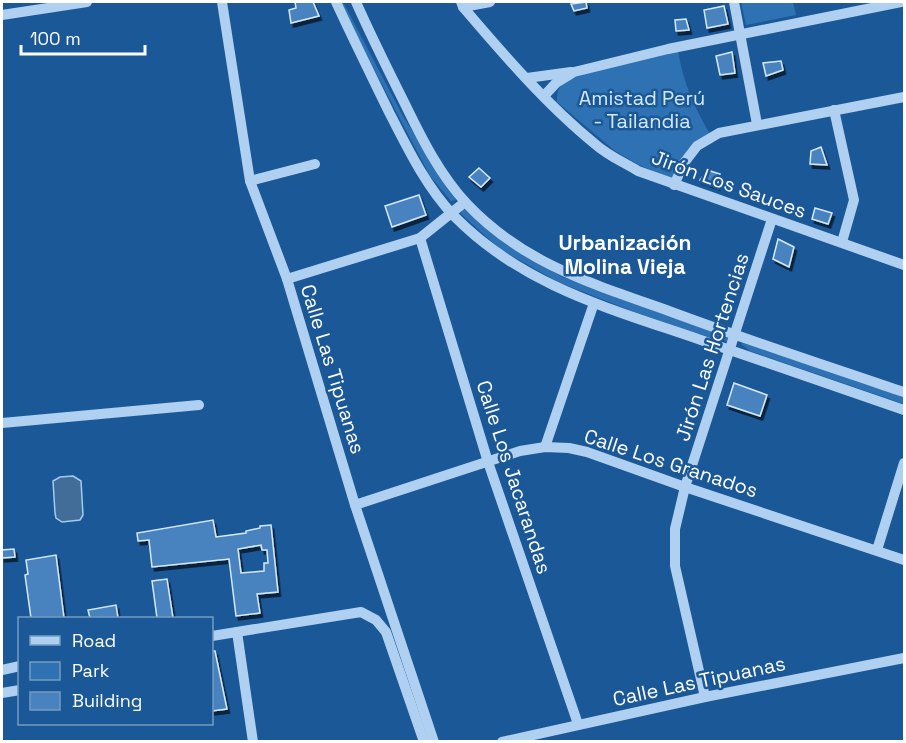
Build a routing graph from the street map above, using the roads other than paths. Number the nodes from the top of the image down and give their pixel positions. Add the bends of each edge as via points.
1 (87, 2) edge
2 (222, 2) edge
3 (336, 2) edge
4 (356, 2) edge
5 (490, 2) edge
6 (734, 2) edge
7 (901, 2) edge
8 (462, 4) edge
9 (2, 15) edge
10 (741, 34) junction
11 (574, 72) junction
12 (527, 78) junction
13 (544, 96) junction
14 (904, 97) edge
15 (834, 110) junction
16 (757, 124) junction
17 (315, 164) dead end
18 (250, 181) junction
19 (674, 184) junction
20 (465, 202) junction
21 (452, 214) junction
22 (772, 219) junction
23 (420, 238) junction
24 (842, 242) junction
25 (904, 265) edge
26 (286, 279) junction
27 (594, 303) junction
28 (735, 336) junction
29 (730, 350) junction
30 (904, 392) edge
31 (199, 405) dead end
32 (904, 410) edge
33 (2, 423) edge
34 (545, 447) junction
35 (488, 462) junction
36 (904, 463) edge
37 (685, 487) junction
38 (355, 505) junction
39 (877, 550) junction
40 (904, 560) edge
41 (237, 632) junction
42 (213, 636) edge
43 (904, 658) edge
44 (18, 666) edge
45 (2, 670) edge
46 (18, 690) edge
47 (2, 693) edge
48 (705, 697) junction
49 (578, 724) junction
50 (253, 741) edge
51 (424, 741) edge
52 (434, 741) edge
53 (502, 741) edge

1 - 9 street
2 - 18 street, Calle Las Tipuanas
3 - 21 street via 402,137
4 - 20 street via 417,129 438,167
5 - 8 street
6 - 10 street
7 - 10 street
8 - 12 street, Jirón Los Sauces
10 - 11 street
10 - 16 street
11 - 12 street
11 - 13 street
12 - 13 street, Jirón Los Sauces
13 - 19 street, Jirón Los Sauces via 606,153 638,171
14 - 15 street
15 - 16 street
15 - 24 street via 854,200
16 - 19 street via 719,134 697,146
17 - 18 street
18 - 26 street, Calle Las Tipuanas
19 - 22 street, Jirón Los Sauces
20 - 21 street
20 - 28 street via 508,239 563,272
21 - 23 street
21 - 27 street via 500,256 527,273
22 - 24 street, Jirón Los Sauces
22 - 28 street, Jirón Las Hortencias
23 - 26 street
23 - 35 street, Calle Los Jacarandas
24 - 25 street, Jirón Los Sauces
26 - 38 street, Calle Las Tipuanas
27 - 29 street
27 - 34 street
28 - 29 street, Jirón Las Hortencias
28 - 30 street
29 - 32 street
29 - 37 street, Jirón Las Hortencias
31 - 33 street
34 - 35 street, Calle Los Granados
34 - 37 street, Calle Los Granados via 587,452
35 - 38 street, Calle Los Granados
35 - 49 street, Calle Los Jacarandas
36 - 39 street
37 - 39 street, Calle Los Granados
37 - 48 street, Jirón Las Hortencias via 675,529 675,566
38 - 52 street, Calle Las Tipuanas
39 - 40 street, Calle Los Granados
41 - 42 street
41 - 50 street
41 - 51 street via 361,612 376,620 386,632
43 - 48 street, Calle Las Tipuanas
44 - 45 street
46 - 47 street
48 - 49 street, Calle Las Tipuanas
49 - 53 street, Calle Las Tipuanas

